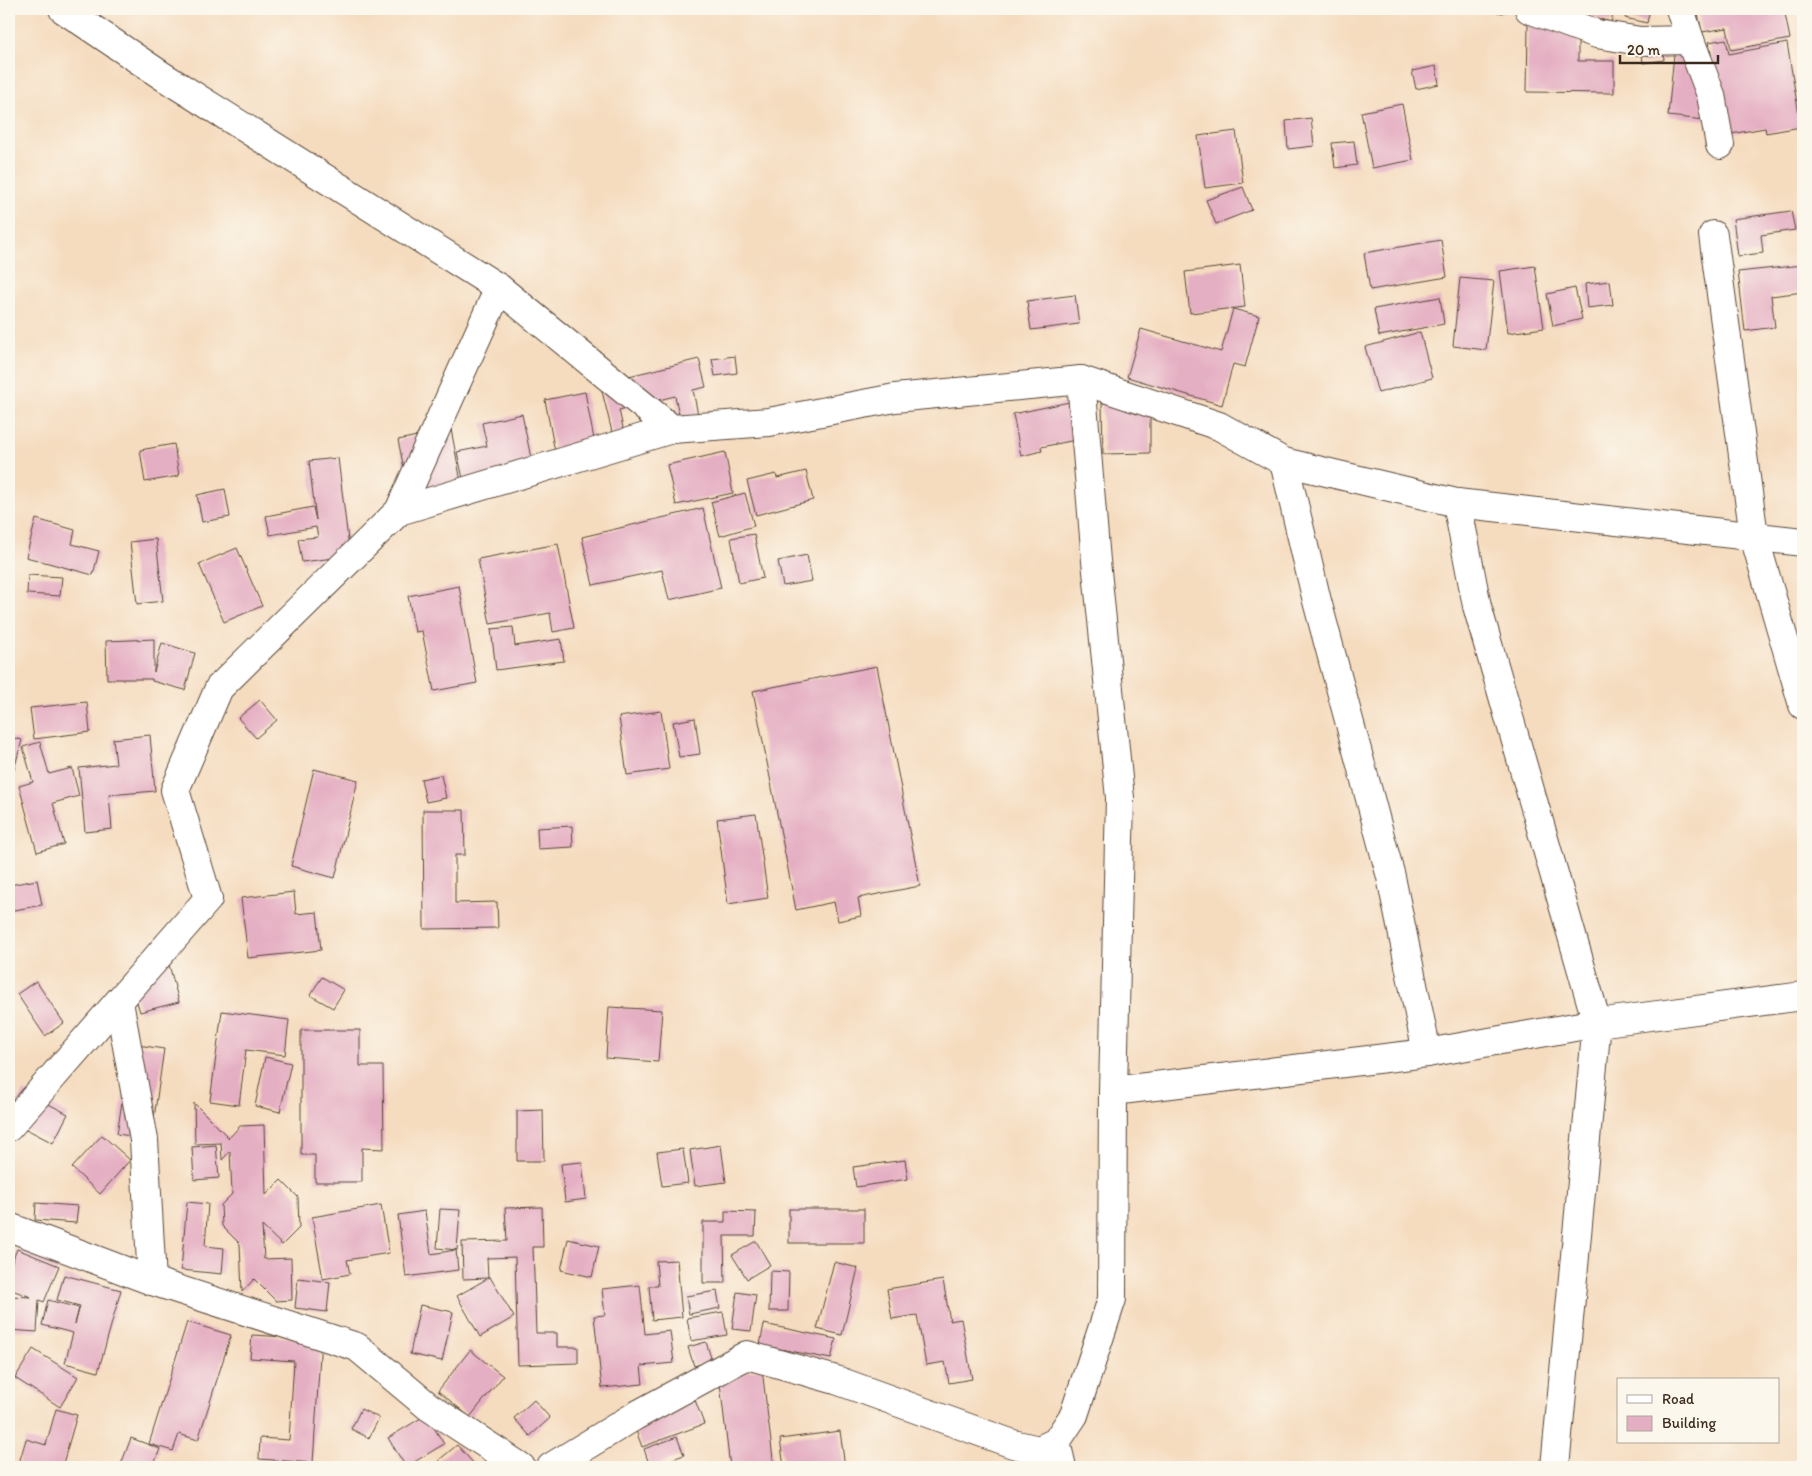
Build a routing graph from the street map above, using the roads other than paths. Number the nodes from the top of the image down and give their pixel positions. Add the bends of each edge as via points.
1 (63, 9) edge
2 (1529, 9) edge
3 (1680, 9) edge
4 (1690, 40) junction
5 (1720, 145) dead end
6 (1713, 235) dead end
7 (499, 288) junction
8 (1081, 380) junction
9 (672, 429) junction
10 (1284, 462) junction
11 (1458, 503) junction
12 (399, 511) junction
13 (1754, 536) junction
14 (1803, 542) edge
15 (1803, 705) edge
16 (1803, 996) edge
17 (119, 1002) junction
18 (1598, 1023) junction
19 (1427, 1053) junction
20 (1113, 1091) junction
21 (9, 1127) edge
22 (9, 1227) edge
23 (152, 1280) junction
24 (1059, 1455) edge
25 (521, 1467) edge
26 (552, 1467) edge
27 (1555, 1467) edge

1 - 7 street via 161,76
2 - 4 street via 1597,34 1640,41
3 - 4 street
4 - 5 street via 1711,95
6 - 13 street
7 - 9 street
7 - 12 street
8 - 9 street via 895,398 770,422
8 - 10 street via 1219,426
8 - 20 street via 1120,798
9 - 12 street
10 - 11 street
10 - 19 street via 1317,601 1391,877
11 - 13 street
11 - 18 street via 1477,606
12 - 17 street via 219,688 175,790 208,899
13 - 14 street
13 - 15 street
16 - 18 street
17 - 21 street
17 - 23 street via 144,1140
18 - 19 street
18 - 27 street
19 - 20 street
20 - 24 street via 1112,1299
22 - 23 street
23 - 25 street via 357,1347 429,1407
24 - 26 street via 1013,1444 836,1380 747,1355 635,1416

